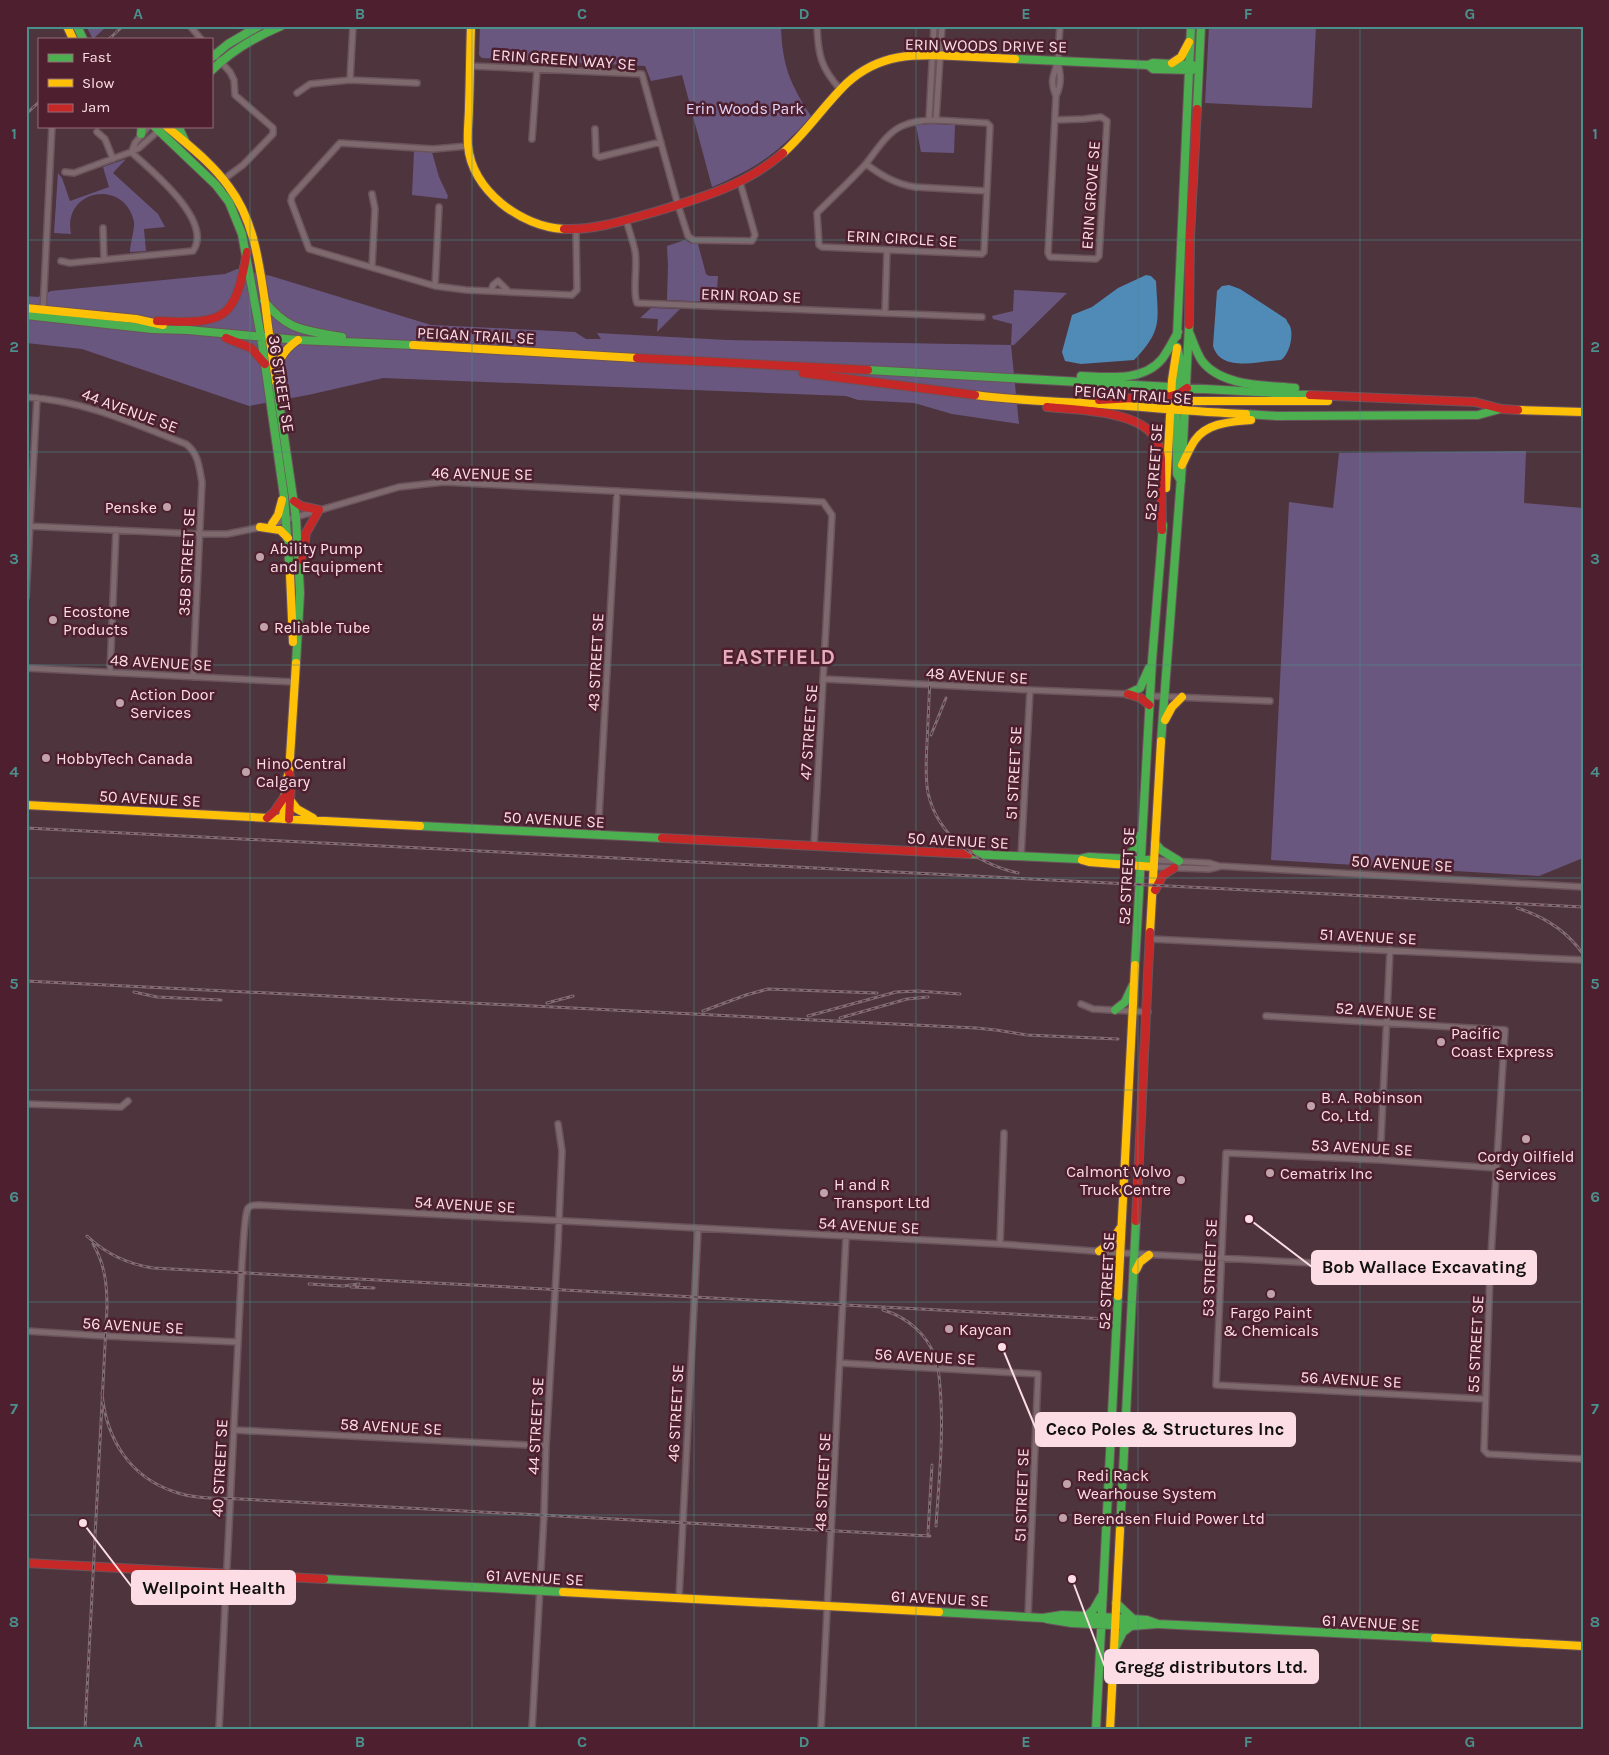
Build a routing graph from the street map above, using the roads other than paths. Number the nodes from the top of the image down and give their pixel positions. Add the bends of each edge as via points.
1 (67, 26) edge
2 (77, 26) edge
3 (190, 26) edge
4 (259, 26) edge
5 (281, 26) edge
6 (353, 26) edge
7 (471, 26) edge
8 (816, 26) edge
9 (934, 26) edge
10 (942, 26) edge
11 (1060, 26) edge
12 (1192, 26) edge
13 (1201, 26) edge
14 (73, 38) edge
15 (83, 38) edge
16 (199, 38) edge
17 (1191, 40) junction
18 (212, 55) edge
19 (936, 55) junction
20 (1058, 60) junction
21 (220, 61) junction
22 (1172, 63) junction
23 (1148, 65) junction
24 (470, 66) junction
25 (1189, 68) junction
26 (1198, 68) junction
27 (537, 70) junction
28 (212, 71) edge
29 (350, 80) junction
30 (416, 83) dead end
31 (840, 89) junction
32 (297, 92) dead end
33 (930, 120) junction
34 (936, 120) junction
35 (1055, 120) junction
36 (52, 128) edge
37 (159, 128) edge
38 (161, 128) edge
39 (162, 128) edge
40 (179, 128) edge
41 (595, 129) dead end
42 (142, 130) edge
43 (97, 132) dead end
44 (532, 139) dead end
45 (661, 142) junction
46 (187, 145) junction
47 (468, 146) junction
48 (131, 152) junction
49 (113, 159) junction
50 (866, 164) junction
51 (65, 172) dead end
52 (224, 179) junction
53 (740, 182) junction
54 (987, 191) junction
55 (372, 194) dead end
56 (678, 205) junction
57 (439, 207) dead end
58 (626, 220) junction
59 (103, 228) dead end
60 (576, 230) junction
61 (887, 250) junction
62 (246, 252) junction
63 (104, 260) junction
64 (61, 262) dead end
65 (372, 267) junction
66 (435, 286) junction
67 (491, 291) junction
68 (509, 292) junction
69 (264, 301) junction
70 (26, 308) edge
71 (885, 313) junction
72 (43, 314) junction
73 (26, 316) edge
74 (982, 317) dead end
75 (136, 320) junction
76 (188, 330) junction
77 (209, 332) junction
78 (1178, 332) junction
79 (1189, 332) junction
80 (261, 338) junction
81 (270, 338) junction
82 (298, 340) junction
83 (358, 342) junction
84 (265, 364) junction
85 (763, 365) junction
86 (1014, 377) junction
87 (276, 380) junction
88 (1178, 391) junction
89 (1327, 395) junction
90 (26, 397) edge
91 (37, 398) junction
92 (1348, 398) junction
93 (1010, 400) junction
94 (1083, 403) junction
95 (1179, 408) junction
96 (1502, 409) junction
97 (1583, 412) edge
98 (1277, 416) junction
99 (194, 450) joint
100 (1182, 465) junction
101 (1181, 481) junction
102 (617, 490) junction
103 (284, 496) junction
104 (294, 501) junction
105 (823, 502) joint
106 (319, 510) junction
107 (296, 518) junction
108 (286, 520) junction
109 (272, 524) junction
110 (28, 526) edge
111 (260, 527) junction
112 (116, 530) junction
113 (1162, 530) junction
114 (199, 534) junction
115 (288, 538) junction
116 (299, 576) junction
117 (26, 597) edge
118 (1152, 662) junction
119 (26, 668) edge
120 (110, 672) junction
121 (193, 676) junction
122 (824, 678) junction
123 (294, 682) junction
124 (1030, 690) junction
125 (1128, 694) junction
126 (1150, 696) junction
127 (1164, 696) junction
128 (1182, 698) junction
129 (1270, 701) dead end
130 (1149, 705) junction
131 (1162, 729) junction
132 (288, 798) junction
133 (26, 806) edge
134 (267, 818) junction
135 (286, 819) junction
136 (317, 820) junction
137 (1142, 830) junction
138 (598, 834) junction
139 (1156, 843) junction
140 (814, 846) junction
141 (1021, 857) junction
142 (1080, 859) junction
143 (1123, 859) junction
144 (1140, 863) junction
145 (1154, 864) junction
146 (1176, 864) junction
147 (1583, 887) edge
148 (1153, 894) junction
149 (1151, 939) junction
150 (1390, 950) junction
151 (1583, 960) edge
152 (1134, 980) junction
153 (1081, 1004) dead end
154 (1115, 1010) junction
155 (1134, 1011) junction
156 (1148, 1012) junction
157 (1266, 1016) dead end
158 (1385, 1022) junction
159 (1505, 1030) joint
160 (128, 1101) dead end
161 (26, 1104) edge
162 (558, 1124) dead end
163 (1004, 1133) dead end
164 (1226, 1153) joint
165 (1380, 1160) junction
166 (1496, 1168) junction
167 (247, 1209) joint
168 (559, 1222) junction
169 (1122, 1225) junction
170 (698, 1229) junction
171 (846, 1236) junction
172 (1000, 1244) junction
173 (1099, 1251) junction
174 (1121, 1253) junction
175 (1135, 1254) junction
176 (1150, 1255) junction
177 (1222, 1258) junction
178 (1490, 1272) junction
179 (1134, 1274) junction
180 (26, 1331) edge
181 (238, 1342) junction
182 (840, 1364) junction
183 (1038, 1374) joint
184 (1216, 1384) joint
185 (1485, 1399) junction
186 (234, 1430) junction
187 (546, 1446) junction
188 (1583, 1459) edge
189 (26, 1563) edge
190 (226, 1575) junction
191 (540, 1592) junction
192 (1103, 1593) junction
193 (679, 1598) junction
194 (1116, 1602) junction
195 (828, 1606) junction
196 (1087, 1616) junction
197 (1028, 1617) junction
198 (1043, 1618) junction
199 (1102, 1621) junction
200 (1115, 1622) junction
201 (1132, 1623) junction
202 (1583, 1646) edge
203 (1114, 1650) junction
204 (219, 1729) edge
205 (532, 1729) edge
206 (822, 1729) edge
207 (1096, 1729) edge
208 (1110, 1729) edge

1 - 14 main road
2 - 15 main road
3 - 16 street
4 - 18 main road
5 - 21 main road via 249,41
6 - 29 street
7 - 24 main road, ERIN WOODS DRIVE SE
8 - 31 street via 820,58 828,76
9 - 19 street
10 - 19 street
11 - 20 street, ERIN GROVE SE
12 - 17 main road
13 - 26 main road, 52 STREET SE
17 - 22 main road via 1181,57
17 - 25 main road
18 - 21 street
19 - 20 main road, ERIN WOODS DRIVE SE
19 - 31 main road, ERIN WOODS DRIVE SE via 915,54 878,63
19 - 33 street
19 - 34 street
20 - 23 main road, ERIN WOODS DRIVE SE
20 - 35 street, ERIN GROVE SE via 1053,70 1052,86 1056,96
21 - 28 main road
21 - 52 street via 234,80 235,95 273,128 273,134 243,165
22 - 23 main road, ERIN WOODS DRIVE SE
22 - 25 main road, ERIN WOODS DRIVE SE
23 - 25 main road, ERIN WOODS DRIVE SE via 1153,69
24 - 27 street, ERIN GREEN WAY SE
24 - 47 main road, ERIN WOODS DRIVE SE
25 - 26 main road, ERIN WOODS DRIVE SE
25 - 78 main road
26 - 79 main road, 52 STREET SE
27 - 44 street
27 - 45 street, ERIN GREEN WAY SE via 642,74
29 - 30 street
29 - 32 street via 310,84
31 - 53 main road, ERIN WOODS DRIVE SE via 800,137 766,166
33 - 34 street, ERIN CIRCLE SE
33 - 50 street, ERIN CIRCLE SE via 901,126 890,134
34 - 54 street, ERIN CIRCLE SE via 988,123
35 - 35 street, ERIN GROVE SE via 1048,253 1050,257 1096,259 1099,256 1107,122 1101,117
36 - 72 street
37 - 48 street
38 - 62 main road, 36 STREET SE via 216,185 228,202 236,216
39 - 46 main road, 36 STREET SE
40 - 46 main road
41 - 45 street via 596,155 599,157
42 - 48 street
43 - 49 street via 105,139
45 - 56 street, ERIN GREEN WAY SE
46 - 52 main road, 36 STREET SE
47 - 60 main road, ERIN WOODS DRIVE SE via 479,177 500,204 529,222 548,228
47 - 65 street via 433,149 340,143 292,196 309,249
48 - 49 street
48 - 63 street via 185,206 198,244 194,251
49 - 51 street via 74,173
50 - 54 street via 880,175 904,185
50 - 61 street, ERIN CIRCLE SE via 817,213 819,245
52 - 69 main road, 36 STREET SE via 236,196 251,231
53 - 56 main road, ERIN WOODS DRIVE SE
53 - 56 street, ERIN GREEN WAY SE via 755,235 752,241 693,240 688,236
54 - 61 street, ERIN CIRCLE SE via 982,254
55 - 65 street via 375,209
56 - 58 main road, ERIN WOODS DRIVE SE
57 - 66 street
58 - 60 main road, ERIN WOODS DRIVE SE
58 - 71 street, ERIN ROAD SE via 635,252 634,297 637,303
59 - 63 street
60 - 68 street via 577,290 572,295
61 - 71 street
62 - 75 main road via 237,299 220,317 194,323
62 - 80 main road, 36 STREET SE
63 - 64 street
65 - 66 street
66 - 67 street
67 - 68 street
67 - 68 street via 498,281
69 - 81 main road, 36 STREET SE
69 - 83 main road via 279,320 293,328
70 - 72 main road, PEIGAN TRAIL SE
71 - 74 street
72 - 73 main road, PEIGAN TRAIL SE
72 - 75 main road, PEIGAN TRAIL SE
72 - 76 main road, PEIGAN TRAIL SE via 152,329
75 - 76 main road, PEIGAN TRAIL SE
76 - 77 main road, PEIGAN TRAIL SE
77 - 80 main road, PEIGAN TRAIL SE
77 - 84 main road via 251,348
78 - 86 main road via 1159,362 1133,376
78 - 88 main road
79 - 88 main road, 52 STREET SE
79 - 89 main road via 1203,362 1212,372 1226,378
80 - 81 main road, PEIGAN TRAIL SE
80 - 84 main road, 36 STREET SE
81 - 82 main road, PEIGAN TRAIL SE
81 - 87 main road, 36 STREET SE
82 - 83 main road, PEIGAN TRAIL SE
82 - 87 main road via 281,353
83 - 85 main road, PEIGAN TRAIL SE
84 - 103 main road, 36 STREET SE
85 - 86 main road, PEIGAN TRAIL SE
85 - 93 main road, PEIGAN TRAIL SE
86 - 88 main road, PEIGAN TRAIL SE
87 - 104 main road, 36 STREET SE
88 - 89 main road, PEIGAN TRAIL SE
88 - 94 main road
88 - 95 main road, 52 STREET SE
88 - 95 main road
89 - 92 main road, PEIGAN TRAIL SE
90 - 91 street, 44 AVENUE SE
91 - 99 street, 44 AVENUE SE via 71,402 106,412
91 - 110 street
92 - 95 main road via 1330,401 1193,401
92 - 96 main road, PEIGAN TRAIL SE via 1474,402
93 - 94 main road, PEIGAN TRAIL SE
93 - 113 main road via 1116,415 1144,426 1153,434 1160,449
94 - 95 main road, PEIGAN TRAIL SE
95 - 98 main road, PEIGAN TRAIL SE
95 - 100 main road, 52 STREET SE
95 - 101 main road via 1177,474
95 - 113 main road, 52 STREET SE
96 - 97 main road, PEIGAN TRAIL SE
96 - 98 main road, PEIGAN TRAIL SE via 1478,415
98 - 100 main road via 1222,423 1208,428 1198,436
99 - 114 street, 35B STREET SE via 202,482
100 - 101 main road, 52 STREET SE
101 - 127 main road, 52 STREET SE
102 - 105 street, 46 AVENUE SE
102 - 106 street, 46 AVENUE SE via 444,482 399,488
102 - 138 street, 43 STREET SE
103 - 108 main road, 36 STREET SE
103 - 109 main road
104 - 106 main road
104 - 107 main road, 36 STREET SE
105 - 122 street, 47 STREET SE via 832,515
106 - 107 street, 46 AVENUE SE
106 - 116 main road via 306,533
107 - 108 street, 46 AVENUE SE
107 - 116 main road, 36 STREET SE
108 - 109 street, 46 AVENUE SE
108 - 115 main road, 36 STREET SE
109 - 111 street, 46 AVENUE SE
110 - 112 street, 46 AVENUE SE
110 - 117 street
111 - 114 street, 46 AVENUE SE via 227,534
111 - 115 main road via 280,530
112 - 114 street, 46 AVENUE SE
112 - 120 street
113 - 118 main road, 52 STREET SE
114 - 121 street, 35B STREET SE
115 - 123 main road, 36 STREET SE
116 - 123 main road, 36 STREET SE
118 - 125 main road via 1140,688
118 - 126 main road, 52 STREET SE
119 - 120 street, 48 AVENUE SE
120 - 121 street, 48 AVENUE SE
121 - 123 street, 48 AVENUE SE
122 - 124 street, 48 AVENUE SE
122 - 140 street, 47 STREET SE
123 - 132 main road, 36 STREET SE via 286,780
124 - 125 street, 48 AVENUE SE
124 - 141 street, 51 STREET SE
125 - 130 main road
126 - 127 street
126 - 130 main road, 52 STREET SE
127 - 128 street
127 - 131 main road, 52 STREET SE
128 - 129 street
128 - 131 main road via 1168,713
130 - 137 main road, 52 STREET SE
131 - 139 main road, 52 STREET SE
132 - 134 main road
132 - 135 main road, 36 STREET SE
132 - 136 main road via 297,810
133 - 134 main road, 50 AVENUE SE
134 - 135 main road, 50 AVENUE SE
135 - 136 main road, 50 AVENUE SE
136 - 138 main road, 50 AVENUE SE
137 - 143 main road via 1133,851
137 - 144 main road, 52 STREET SE
138 - 140 main road, 50 AVENUE SE
139 - 145 main road, 52 STREET SE
139 - 146 main road
140 - 141 main road, 50 AVENUE SE
141 - 142 main road, 50 AVENUE SE
142 - 143 main road, 50 AVENUE SE
142 - 144 main road, 50 AVENUE SE
143 - 144 main road, 50 AVENUE SE
144 - 145 main road, 50 AVENUE SE
144 - 152 main road, 52 STREET SE
145 - 146 street, 50 AVENUE SE
145 - 148 main road, 52 STREET SE
146 - 147 street, 50 AVENUE SE via 1209,870 1219,866
146 - 148 main road via 1160,878
148 - 149 main road, 52 STREET SE
149 - 150 street, 51 AVENUE SE
149 - 156 main road, 52 STREET SE
150 - 151 street, 51 AVENUE SE
150 - 158 street
152 - 154 main road via 1125,1002
152 - 155 main road, 52 STREET SE
153 - 154 street via 1093,1009
154 - 155 street
155 - 156 street
155 - 169 main road, 52 STREET SE
156 - 175 main road, 52 STREET SE
157 - 158 street, 52 AVENUE SE
158 - 159 street, 52 AVENUE SE
158 - 165 street
159 - 166 street, 55 STREET SE
160 - 161 street via 121,1107
162 - 168 street, 44 STREET SE via 562,1151
163 - 172 street
164 - 165 street, 53 AVENUE SE
164 - 177 street, 53 STREET SE
165 - 166 street, 53 AVENUE SE
166 - 178 street, 55 STREET SE
167 - 168 street, 54 AVENUE SE via 260,1205
167 - 181 street, 40 STREET SE
168 - 170 street, 54 AVENUE SE
168 - 187 street, 44 STREET SE
169 - 173 main road via 1113,1242
169 - 174 main road, 52 STREET SE
170 - 171 street, 54 AVENUE SE
170 - 193 street, 46 STREET SE
171 - 172 street, 54 AVENUE SE
171 - 182 street, 48 STREET SE
172 - 173 street, 54 AVENUE SE
173 - 174 street, 54 AVENUE SE
174 - 175 street, 54 AVENUE SE
174 - 192 main road, 52 STREET SE
175 - 176 street, 54 AVENUE SE
175 - 179 main road, 52 STREET SE
176 - 177 street, 54 AVENUE SE
176 - 179 main road via 1140,1262
177 - 178 street, 54 AVENUE SE
177 - 184 street, 53 STREET SE
178 - 185 street, 55 STREET SE
179 - 194 main road, 52 STREET SE
180 - 181 street, 56 AVENUE SE
181 - 186 street, 40 STREET SE
182 - 183 street, 56 AVENUE SE
182 - 195 street, 48 STREET SE
183 - 197 street, 51 STREET SE
184 - 185 street, 56 AVENUE SE
185 - 188 street, 55 STREET SE via 1484,1450 1488,1454
186 - 187 street, 58 AVENUE SE
186 - 190 street, 40 STREET SE
187 - 191 street, 44 STREET SE
189 - 190 main road, 61 AVENUE SE
190 - 191 main road, 61 AVENUE SE
190 - 204 street, 40 STREET SE
191 - 193 main road, 61 AVENUE SE
191 - 205 street, 44 STREET SE
192 - 196 main road
192 - 199 main road, 52 STREET SE
193 - 195 main road, 61 AVENUE SE
194 - 200 main road, 52 STREET SE
194 - 201 main road
195 - 197 main road, 61 AVENUE SE
195 - 206 street, 48 STREET SE
196 - 198 main road, 61 AVENUE SE
196 - 199 main road, 61 AVENUE SE
197 - 198 main road, 61 AVENUE SE
198 - 199 main road, 61 AVENUE SE via 1060,1622
199 - 200 main road, 61 AVENUE SE
199 - 207 main road, 52 STREET SE
200 - 201 main road, 61 AVENUE SE
200 - 203 main road, 52 STREET SE
201 - 202 main road, 61 AVENUE SE via 1147,1620 1158,1624
201 - 203 main road
203 - 208 main road, 52 STREET SE

